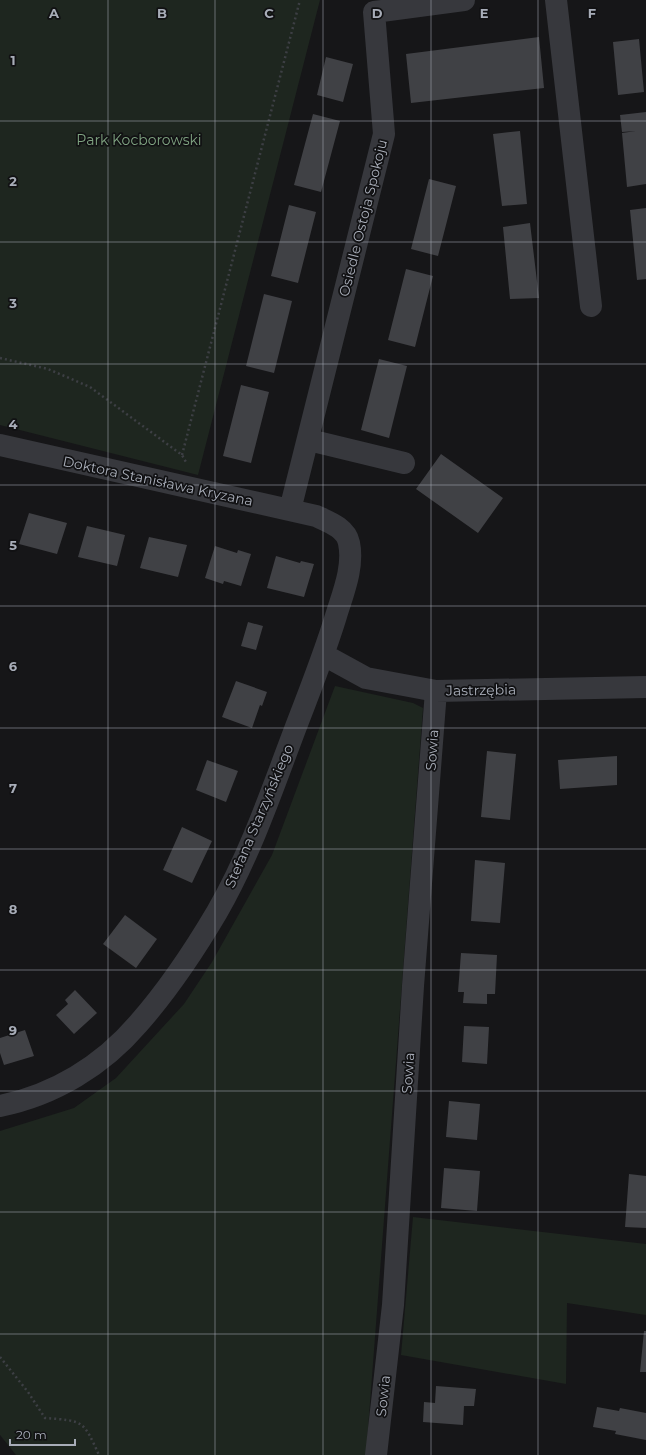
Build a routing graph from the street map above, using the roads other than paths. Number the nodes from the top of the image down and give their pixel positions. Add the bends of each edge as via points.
1 (464, 0) edge
2 (556, 0) edge
3 (591, 306) dead end
4 (309, 440) junction
5 (0, 445) edge
6 (404, 463) dead end
7 (290, 510) junction
8 (316, 516) joint
9 (324, 655) junction
10 (646, 687) edge
11 (436, 691) junction
12 (0, 1106) edge
13 (376, 1455) edge

1 - 4 street, Osiedle Ostoja Spokoju via 374,12 384,134
2 - 3 street
4 - 6 street
4 - 7 street, Osiedle Ostoja Spokoju
5 - 7 street, Doktora Stanisława Kryzana
7 - 8 street, Doktora Stanisława Kryzana
8 - 9 street, Stefana Starzyńskiego via 338,527 349,541 351,561 346,586
9 - 11 street, Jastrzębia via 366,678
9 - 12 street, Stefana Starzyńskiego via 256,831 235,877 217,911 168,987 137,1025 91,1067 52,1089 23,1101
10 - 11 street, Jastrzębia
11 - 13 street, Sowia via 413,986 393,1305

